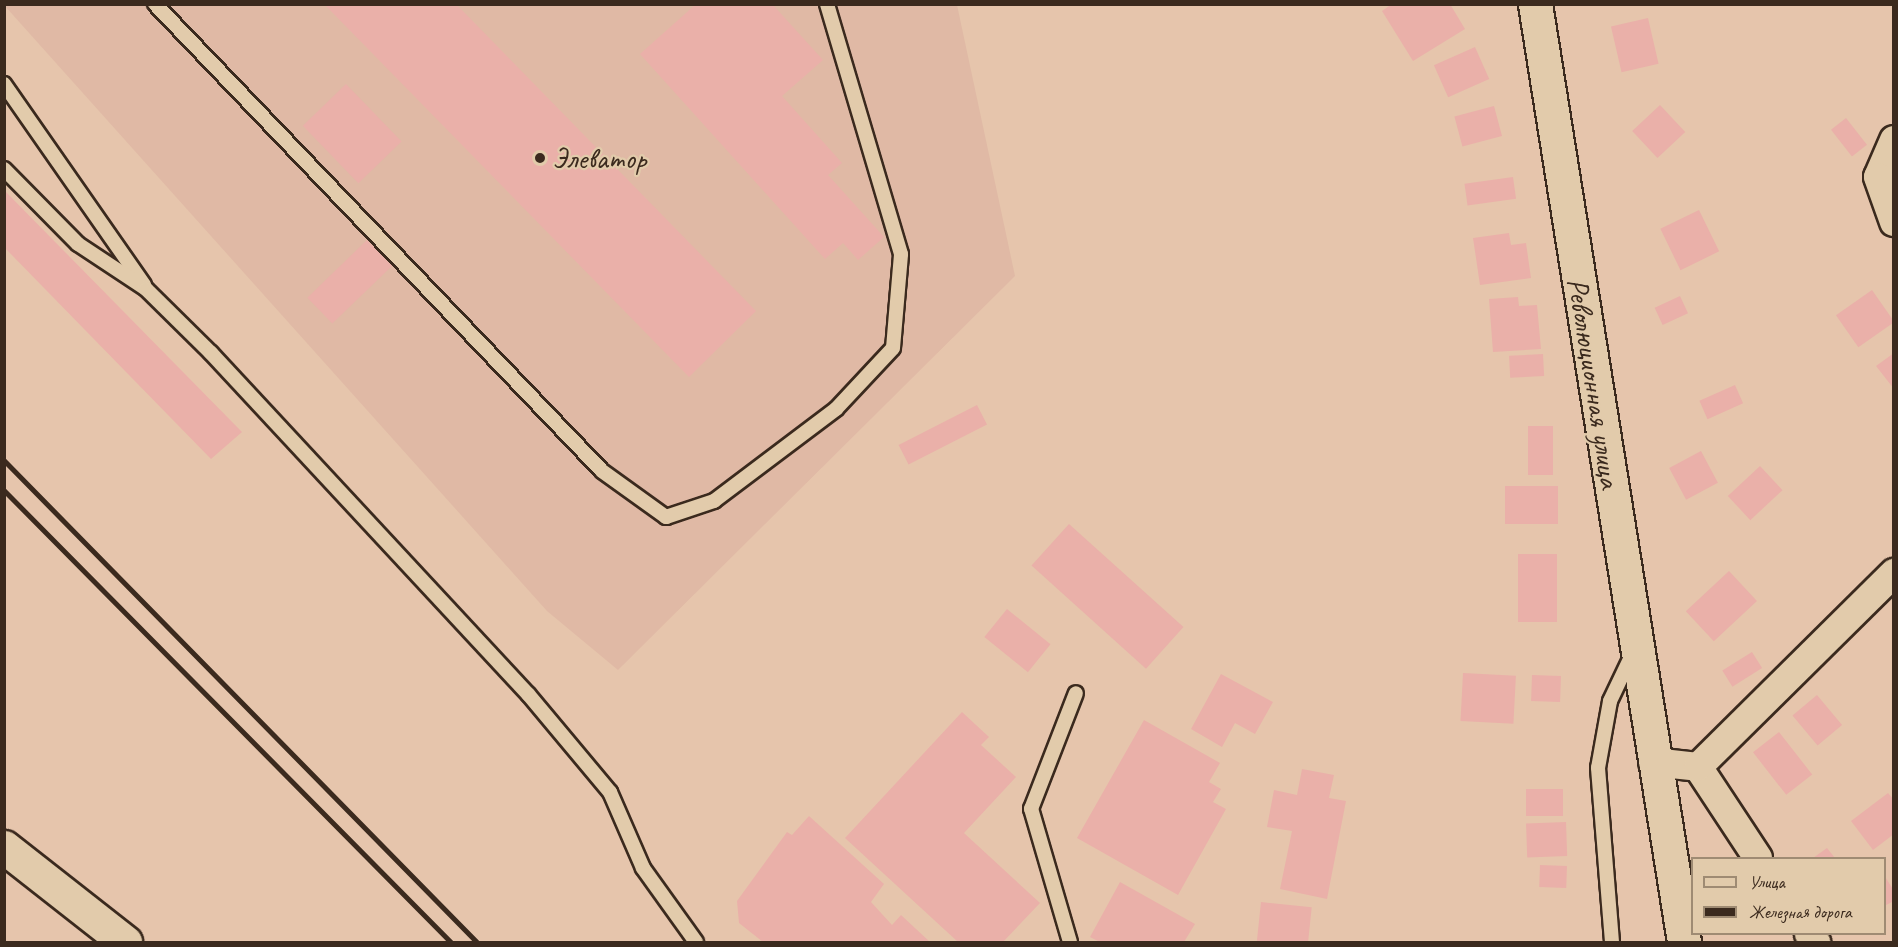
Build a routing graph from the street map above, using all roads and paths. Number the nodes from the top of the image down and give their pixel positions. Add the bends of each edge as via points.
1 (155, 4) edge
2 (827, 4) edge
3 (1535, 4) edge
4 (4, 84) edge
5 (1893, 140) edge
6 (4, 169) edge
7 (1893, 222) edge
8 (146, 289) junction
9 (1893, 573) edge
10 (1635, 650) junction
11 (1076, 693) dead end
12 (1653, 762) junction
13 (1698, 766) junction
14 (4, 847) edge
15 (1757, 857) edge
16 (125, 942) edge
17 (696, 942) edge
18 (1070, 942) edge
19 (1612, 942) edge
20 (1684, 942) edge

1 - 2 lane via 602,471 666,516 714,501 836,409 893,348 901,254
3 - 10 main road, Революционная улица
4 - 8 lane
5 - 7 street via 1878,177
6 - 8 lane via 78,244
8 - 17 lane via 336,482 610,792 643,868
9 - 13 street
10 - 12 main road, Революционная улица
10 - 19 lane via 1610,701 1599,768
11 - 18 lane via 1030,809
12 - 13 street
12 - 20 main road, Революционная улица
13 - 15 street
14 - 16 main road

